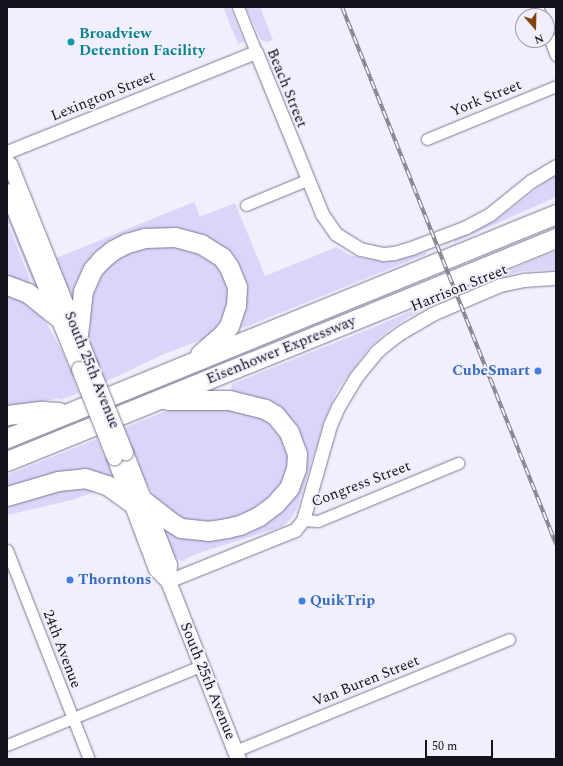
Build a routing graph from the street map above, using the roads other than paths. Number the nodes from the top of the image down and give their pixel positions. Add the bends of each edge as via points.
1 (238, 7) edge
2 (256, 52) junction
3 (556, 86) edge
4 (427, 138) dead end
5 (7, 152) edge
6 (7, 162) edge
7 (556, 166) edge
8 (307, 180) junction
9 (7, 193) edge
10 (246, 205) dead end
11 (556, 214) edge
12 (556, 238) edge
13 (556, 278) edge
14 (7, 285) edge
15 (58, 317) junction
16 (78, 335) junction
17 (190, 363) junction
18 (85, 367) junction
19 (156, 401) junction
20 (68, 413) junction
21 (7, 415) edge
22 (7, 438) edge
23 (7, 461) edge
24 (458, 463) dead end
25 (7, 496) edge
26 (137, 501) junction
27 (304, 520) junction
28 (7, 550) edge
29 (168, 582) junction
30 (509, 639) dead end
31 (202, 666) junction
32 (73, 719) junction
33 (7, 745) edge
34 (237, 755) edge
35 (90, 759) edge

1 - 2 street, Beach Street
2 - 5 street, Lexington Street
2 - 8 street, Beach Street
3 - 4 street, York Street
6 - 16 main road, South 25th Avenue via 10,164
7 - 8 street, Beach Street via 477,221 411,248 388,253 360,249 336,234 326,222
8 - 10 street
9 - 15 main road, South 25th Avenue
11 - 17 highway, Eisenhower Expressway
12 - 19 highway, Eisenhower Expressway
13 - 27 street, Harrison Street via 510,282 443,308 403,331 376,352 356,377 330,426
14 - 15 highway via 28,293
15 - 18 main road, South 25th Avenue
16 - 17 highway via 83,292 90,275 102,259 113,250 142,239 174,237 188,240 212,250 230,267 237,298 229,326
16 - 18 main road, South 25th Avenue
17 - 20 highway, Eisenhower Expressway
18 - 26 main road, South 25th Avenue, bridge
19 - 23 highway, Eisenhower Expressway
19 - 26 highway via 229,400 265,409 275,415 289,432 297,454 296,468 289,488 276,504 259,516 228,528 208,531 181,528
20 - 21 highway
20 - 22 highway, Eisenhower Expressway
24 - 27 street, Congress Street via 318,521
25 - 26 highway via 58,481 85,478 107,485
26 - 29 main road, South 25th Avenue via 169,564
27 - 29 street, Congress Street via 295,530
28 - 32 street, 24th Avenue
29 - 31 main road, South 25th Avenue
30 - 34 street, Van Buren Street
31 - 32 street
31 - 34 main road, South 25th Avenue
32 - 33 street
32 - 35 street, 24th Avenue

